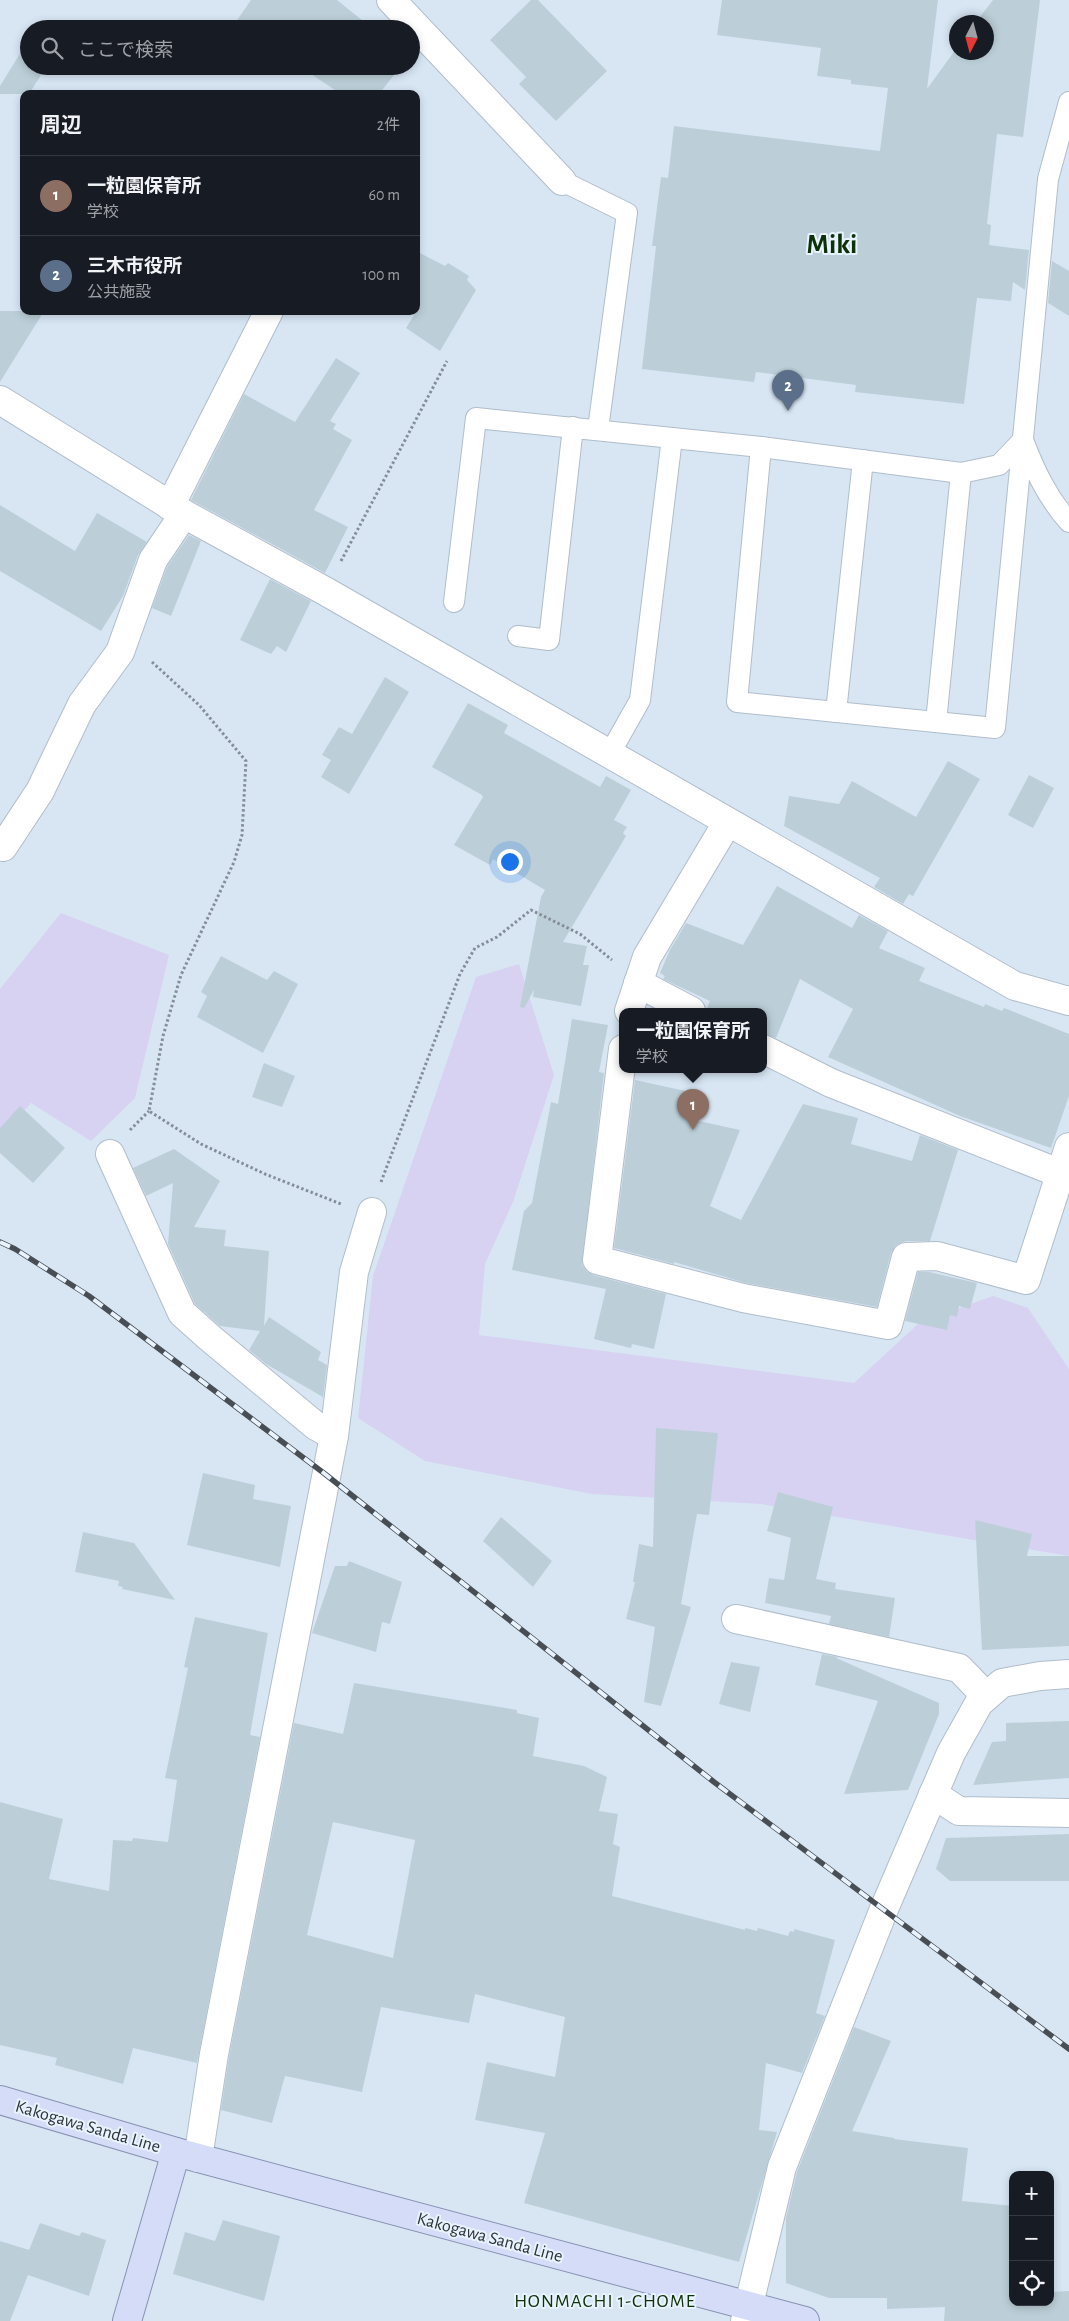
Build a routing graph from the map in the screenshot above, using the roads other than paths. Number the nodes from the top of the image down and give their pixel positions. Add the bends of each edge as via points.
1 (391, 0) edge
2 (410, 20) edge
3 (420, 31) edge
4 (1069, 102) edge
5 (562, 181) joint
6 (267, 315) edge
7 (0, 400) edge
8 (573, 428) junction
9 (598, 430) junction
10 (672, 438) junction
11 (1023, 440) junction
12 (761, 447) junction
13 (863, 460) junction
14 (961, 473) junction
15 (177, 510) junction
16 (1069, 522) edge
17 (454, 602) dead end
18 (518, 636) dead end
19 (836, 712) junction
20 (936, 722) junction
21 (609, 755) junction
22 (727, 823) junction
23 (0, 846) edge
24 (638, 983) junction
25 (1069, 1001) edge
26 (630, 1008) edge
27 (685, 1008) edge
28 (767, 1051) edge
29 (620, 1073) edge
30 (1069, 1147) edge
31 (110, 1154) dead end
32 (1065, 1176) edge
33 (372, 1212) road end
34 (334, 1436) junction
35 (736, 1619) dead end
36 (1069, 1674) edge
37 (986, 1696) junction
38 (933, 1794) junction
39 (1069, 1813) edge
40 (0, 2100) edge
41 (187, 2155) junction
42 (747, 2314) edge
43 (127, 2321) edge
44 (805, 2321) edge

1 - 2 street
3 - 5 street
4 - 11 lane via 1048,179
5 - 9 lane via 627,213
6 - 15 street
7 - 15 street
8 - 9 lane
8 - 17 lane via 476,418
8 - 18 lane via 549,640
9 - 10 lane
10 - 12 lane
10 - 21 lane via 640,700
11 - 14 lane via 999,465
11 - 16 lane via 1037,476
11 - 20 lane via 995,728
12 - 13 lane
12 - 19 lane via 736,702
13 - 14 lane
13 - 19 lane
14 - 20 lane
15 - 21 street via 325,591
15 - 23 street via 153,560 120,652 82,704 40,791 3,847
19 - 20 lane
21 - 22 street
22 - 24 street via 646,957
22 - 25 street via 1015,986
24 - 26 street
24 - 27 street
28 - 32 street via 831,1084
29 - 32 street via 597,1260 743,1298 888,1325 906,1257 937,1256 1026,1280
30 - 32 street
31 - 34 street via 182,1313 316,1426
33 - 34 street via 354,1272
34 - 41 street via 214,2054
35 - 37 street via 959,1668
36 - 37 street via 1002,1683
37 - 38 street via 979,1702 950,1753
38 - 39 street via 959,1811
38 - 42 street via 782,2167
40 - 41 main road, Kakogawa Sanda Line
41 - 42 main road, Kakogawa Sanda Line
41 - 43 main road, Kakogawa Sanda Line
42 - 44 main road, Kakogawa Sanda Line

